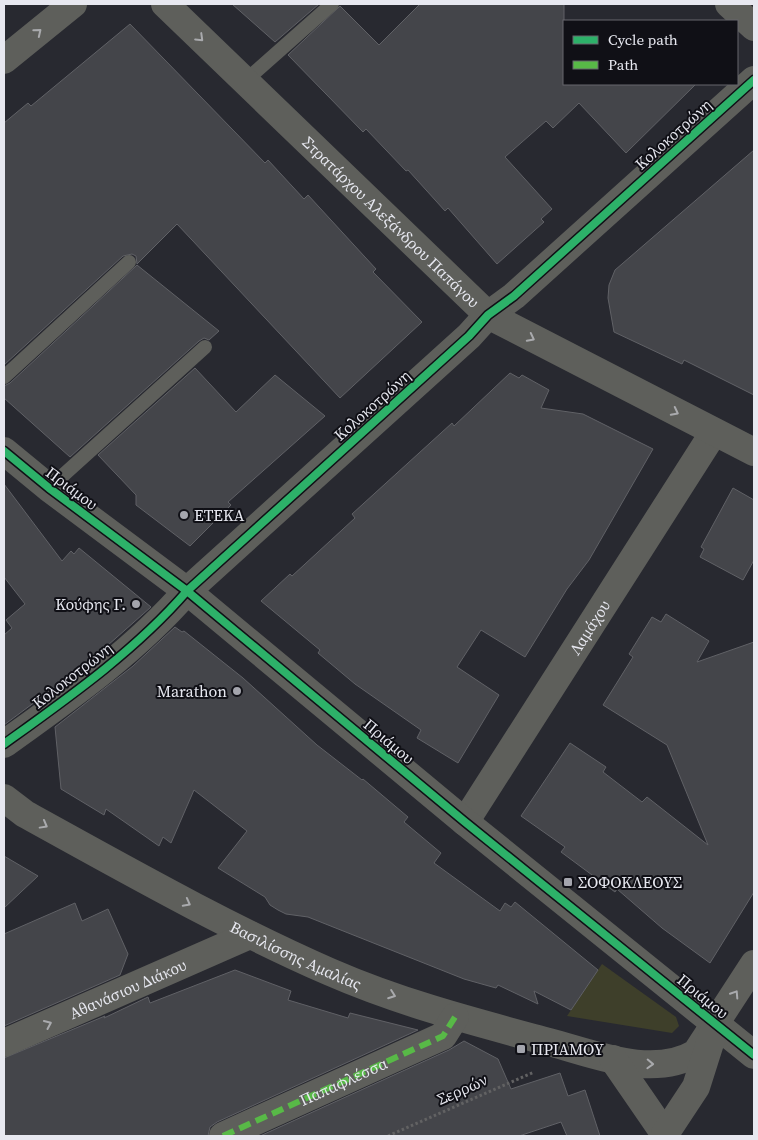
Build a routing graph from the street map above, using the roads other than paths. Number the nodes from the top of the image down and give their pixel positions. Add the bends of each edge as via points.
1 (73, 4) edge
2 (165, 4) edge
3 (332, 4) edge
4 (729, 4) edge
5 (754, 27) edge
6 (4, 60) edge
7 (754, 80) edge
8 (245, 81) junction
9 (130, 262) dead end
10 (488, 315) junction
11 (205, 347) dead end
12 (4, 377) edge
13 (714, 432) junction
14 (4, 452) edge
15 (754, 452) edge
16 (49, 488) junction
17 (187, 591) junction
18 (4, 744) edge
19 (4, 798) edge
20 (465, 822) junction
21 (250, 935) junction
22 (754, 964) edge
23 (455, 1017) junction
24 (716, 1024) junction
25 (4, 1043) edge
26 (754, 1055) edge
27 (613, 1059) junction
28 (665, 1135) edge
29 (223, 1136) edge

6 -> 1 street
2 -> 8 street, Στρατάρχου Αλεξάνδρου Παπάγου
3 - 8 lane
4 - 5 street
7 - 10 street, Κολοκοτρώνη via 514,296
8 - 10 street, Στρατάρχου Αλεξάνδρου Παπάγου
9 - 12 lane
10 -> 13 street, Στρατάρχου Αλεξάνδρου Παπάγου
10 - 17 street, Κολοκοτρώνη via 469,336
11 - 16 lane
13 - 15 street, Στρατάρχου Αλεξάνδρου Παπάγου
13 - 20 street, Λαμάχου
14 - 16 street, Πριάμου
16 - 17 street, Πριάμου
17 - 18 street, Κολοκοτρώνη via 164,618 83,685
17 - 20 street, Πριάμου
19 -> 21 street, Βασιλίσσης Αμαλίας via 24,814
20 - 24 street, Πριάμου
21 -> 23 street, Βασιλίσσης Αμαλίας via 331,972
25 -> 21 street, Αθανάσιου Διάκου
24 -> 22 street
23 - 27 street, Βασιλίσσης Αμαλίας
23 - 29 street, Παπαφλέσσα via 443,1036
24 - 26 street, Πριάμου
27 -> 24 street, Βασιλίσσης Αμαλίας via 654,1064 683,1061 696,1053
24 - 28 street via 696,1086
27 - 28 street

